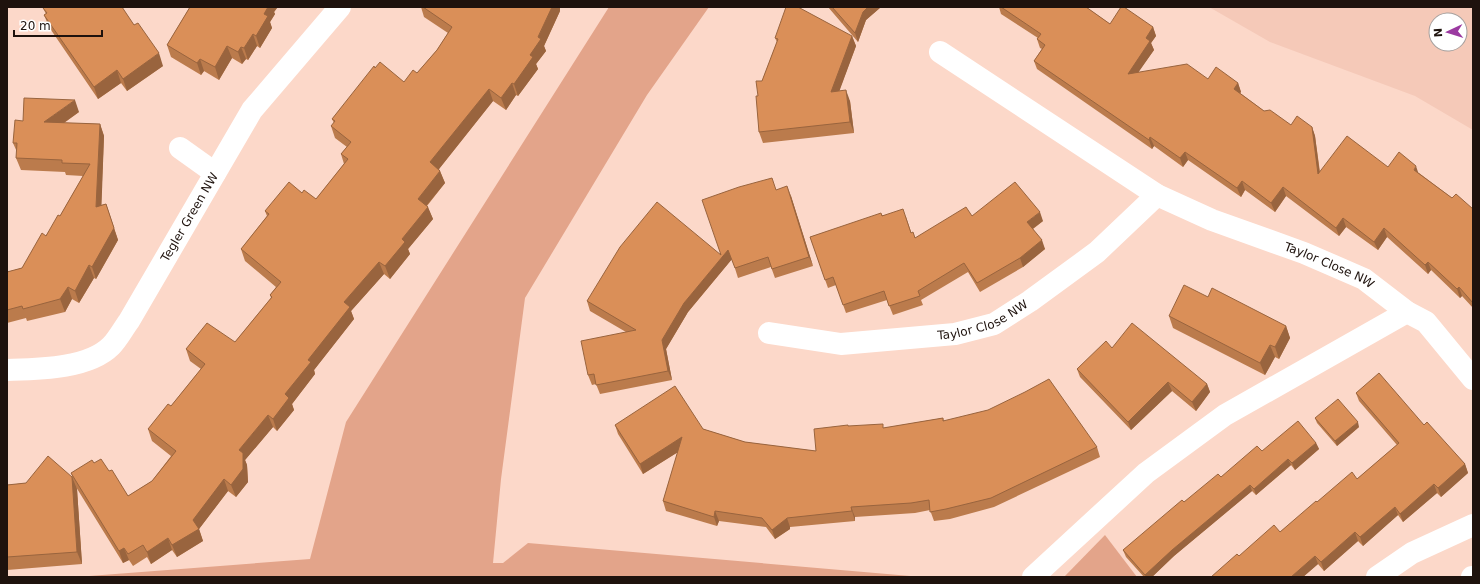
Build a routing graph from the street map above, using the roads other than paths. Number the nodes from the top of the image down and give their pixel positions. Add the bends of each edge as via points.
1 (340, 7) edge
2 (940, 52) dead end
3 (180, 148) dead end
4 (215, 173) junction
5 (1157, 195) junction
6 (1407, 312) junction
7 (770, 333) dead end
8 (7, 370) edge
9 (1473, 379) edge
10 (1473, 525) edge
11 (1033, 577) edge
12 (1377, 577) edge

1 - 4 street, Tegler Green NW via 252,110
2 - 5 street, Taylor Close NW
3 - 4 street
4 - 8 street, Tegler Green NW via 129,320 111,346 88,361 46,369
5 - 6 street, Taylor Close NW via 1212,220 1304,253 1364,279
5 - 7 street, Taylor Close NW via 1097,252 994,324 955,334 840,344
6 - 9 street, Taylor Close NW via 1426,322
6 - 11 street via 1225,415 1146,473
10 - 12 street via 1412,553

